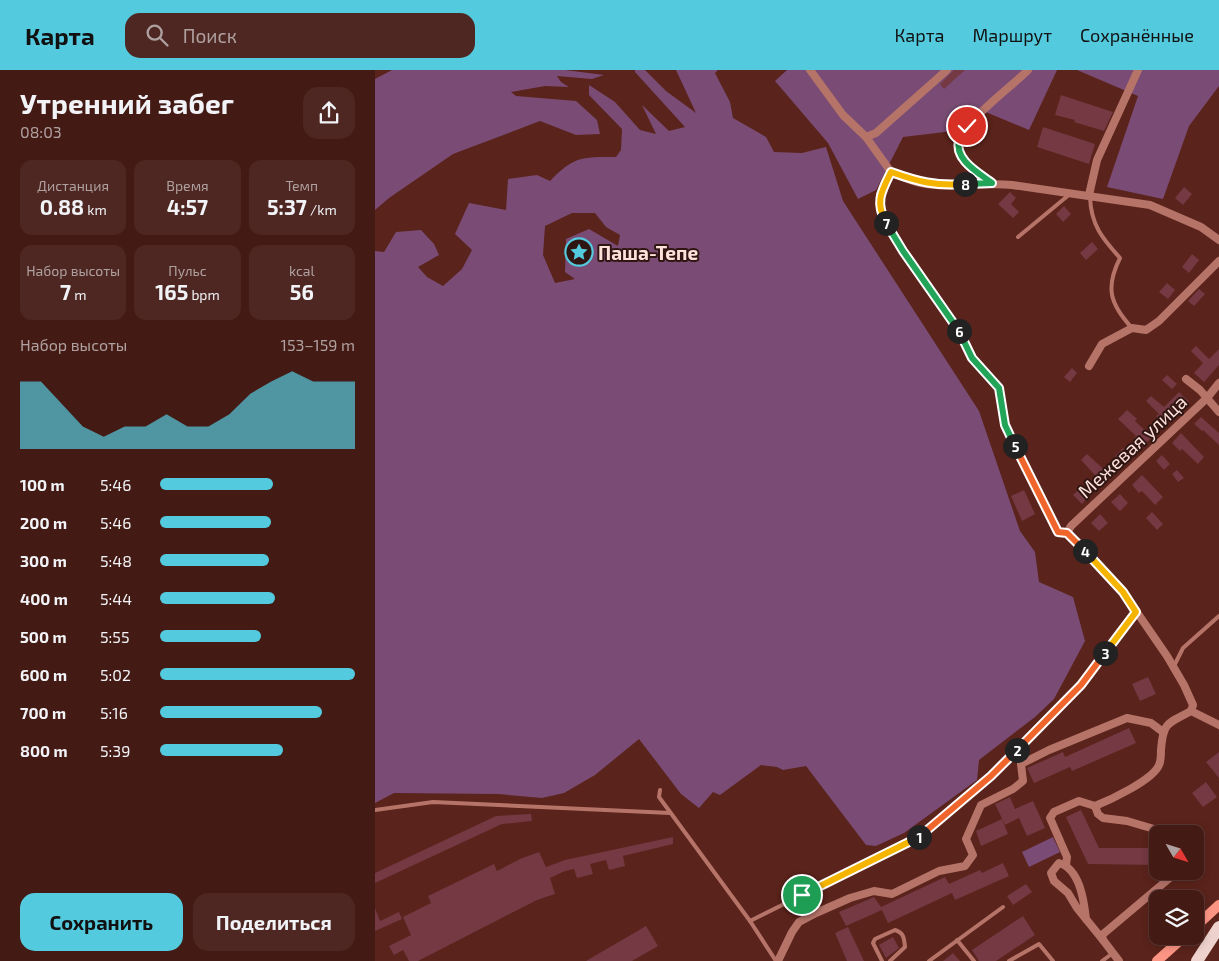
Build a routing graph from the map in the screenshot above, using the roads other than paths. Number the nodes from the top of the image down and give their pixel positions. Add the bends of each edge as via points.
1 (810, 70) edge
2 (947, 70) edge
3 (1028, 70) edge
4 (1138, 70) edge
5 (866, 137) junction
6 (891, 172) junction
7 (992, 183) junction
8 (1071, 194) junction
9 (1089, 195) junction
10 (1018, 237) dead end
11 (1219, 240) edge
12 (1219, 261) edge
13 (1132, 328) junction
14 (1089, 366) dead end
15 (1186, 379) dead end
16 (1219, 384) edge
17 (1207, 398) junction
18 (1219, 412) edge
19 (1067, 533) junction
20 (1136, 612) junction
21 (1219, 616) edge
22 (1173, 666) junction
23 (1191, 711) junction
24 (1219, 725) edge
25 (1163, 732) junction
26 (660, 790) dead end
27 (1095, 806) junction
28 (375, 810) edge
29 (670, 813) junction
30 (1149, 828) edge
31 (1066, 865) junction
32 (1167, 880) edge
33 (1219, 905) edge
34 (1003, 907) dead end
35 (1086, 919) junction
36 (1204, 919) edge
37 (750, 921) junction
38 (1219, 927) edge
39 (957, 940) junction
40 (1103, 940) junction
41 (1175, 945) edge
42 (1206, 947) junction
43 (1113, 954) junction
44 (777, 961) edge
45 (882, 961) edge
46 (890, 961) edge
47 (929, 961) edge
48 (974, 961) edge
49 (1009, 961) edge
50 (1053, 961) edge
51 (1102, 961) edge
52 (1119, 961) edge
53 (1157, 961) edge
54 (1197, 961) edge
55 (1206, 961) edge

1 - 5 street via 843,115
2 - 5 street via 876,133
3 - 7 street via 967,126 959,140 958,152 965,162
4 - 9 street via 1097,160
5 - 6 street
6 - 7 street via 919,183 937,185
6 - 19 street via 880,195 881,214 958,330 972,358 999,388 1005,425 1058,532
7 - 8 street
8 - 9 street
8 - 10 lane
9 - 11 street via 1150,205 1201,226
9 - 13 lane via 1090,209 1101,236 1120,258 1110,289 1115,306
12 - 13 street via 1159,322 1146,330
13 - 14 street via 1102,344
15 - 17 street
16 - 17 street, Межевая улица
17 - 18 street
17 - 19 street, Межевая улица
19 - 20 street via 1123,592
20 - 22 street
20 - 37 lane via 1081,685 1038,730 991,776 919,837
21 - 22 lane via 1183,648
22 - 23 street via 1185,685 1193,705
23 - 24 street
23 - 25 street via 1167,724
25 - 27 street via 1160,764 1155,771 1117,797
25 - 44 street via 1151,723 1127,718 1021,764 1023,781 981,806 966,840 973,855 965,866 939,871 892,894 874,891 816,913 799,922
26 - 29 lane via 659,797
27 - 30 street via 1103,818
27 - 31 street via 1079,801 1054,812 1050,818 1067,857
28 - 29 lane via 433,802
29 - 37 lane
31 - 35 street via 1077,878
31 - 35 street via 1059,863 1051,873
32 - 40 street via 1102,935
33 - 36 main road
34 - 39 lane
35 - 40 street
37 - 44 lane
38 - 42 main road
39 - 47 lane
39 - 48 lane
40 - 43 street
41 - 53 main road
42 - 54 main road
42 - 55 lane
43 - 51 lane
43 - 52 street
45 - 46 lane via 873,943 895,930 904,938 905,947
49 - 50 lane via 1039,944

